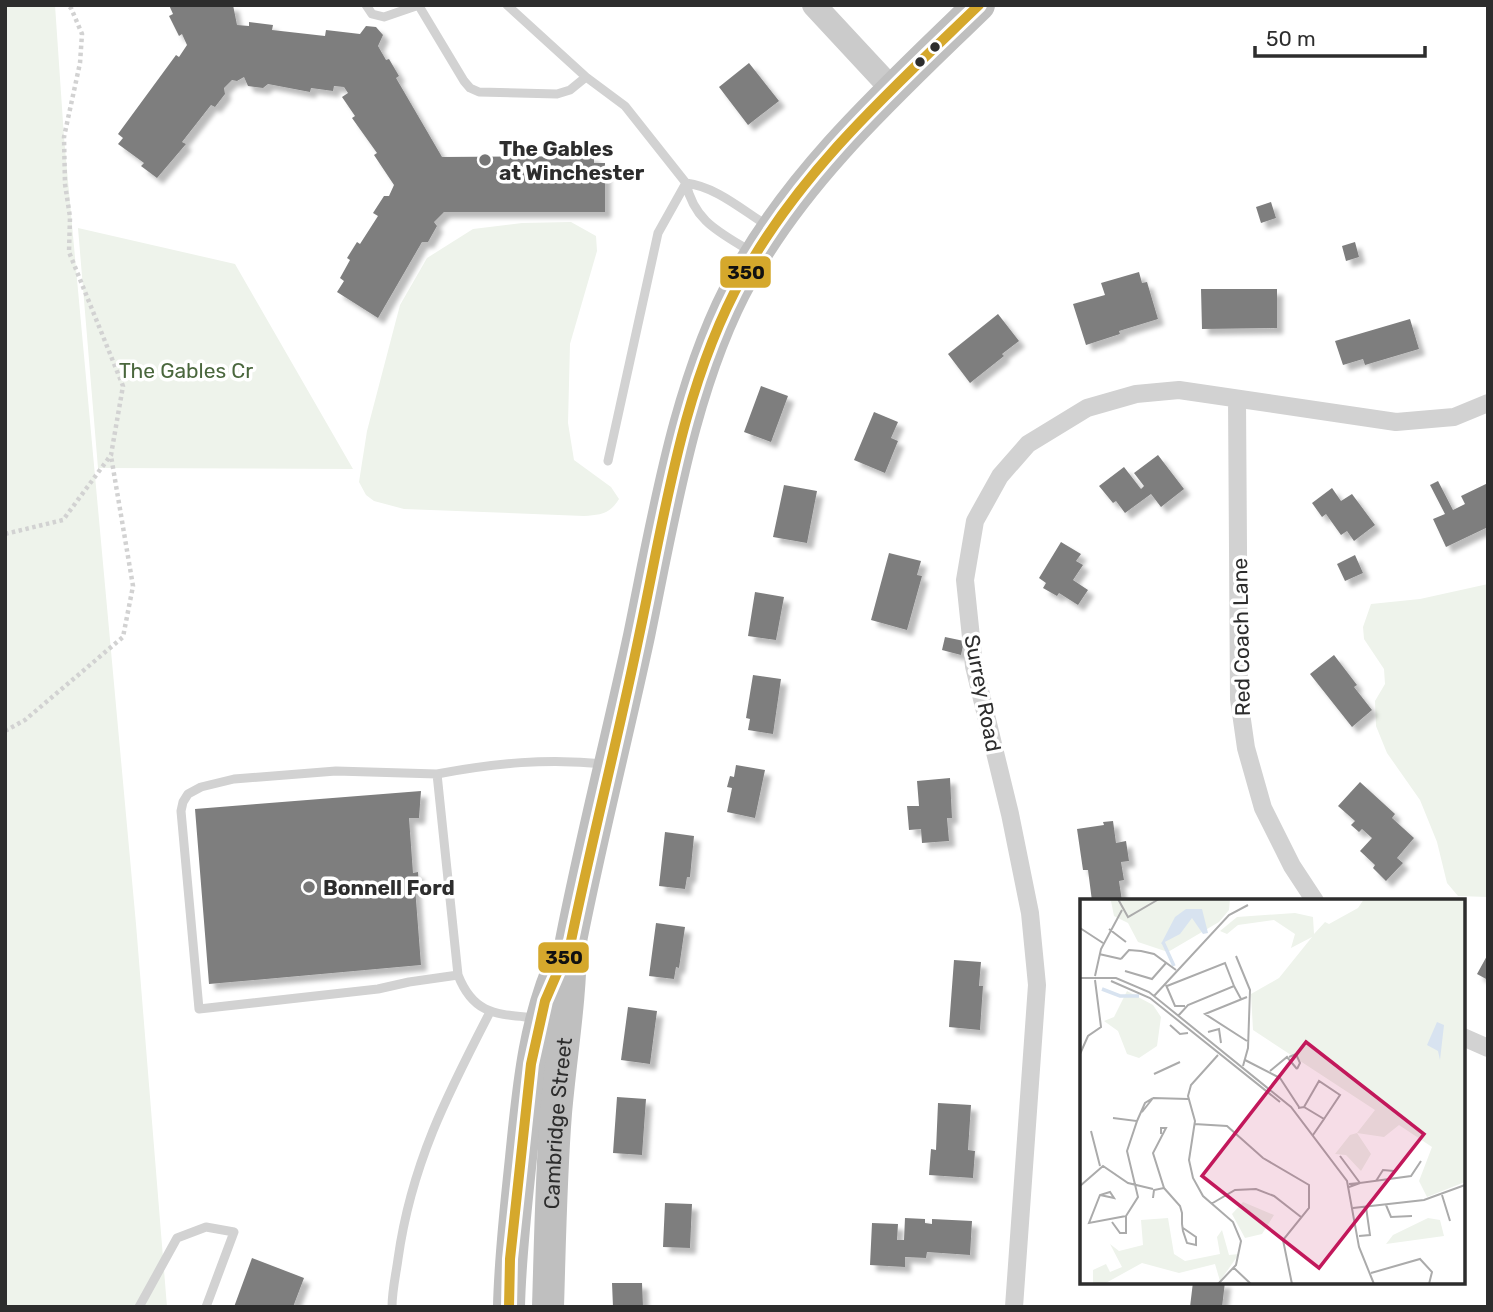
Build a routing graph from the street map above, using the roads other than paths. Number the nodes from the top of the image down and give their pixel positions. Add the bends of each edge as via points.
1 (366, 5) edge
2 (507, 5) edge
3 (419, 6) edge
4 (815, 6) edge
5 (972, 8) edge
6 (586, 78) junction
7 (892, 89) junction
8 (686, 183) junction
9 (764, 242) junction
10 (1237, 400) junction
11 (1488, 403) edge
12 (608, 461) dead end
13 (611, 764) junction
14 (437, 774) junction
15 (1314, 899) edge
16 (570, 941) junction
17 (458, 975) junction
18 (490, 1012) junction
19 (541, 1018) junction
20 (1465, 1038) edge
21 (1488, 1048) edge
22 (139, 1307) edge
23 (206, 1307) edge
24 (392, 1307) edge
25 (509, 1307) edge
26 (548, 1307) edge
27 (1014, 1307) edge

1 - 3 lane via 372,14 384,17
2 - 6 lane
3 - 6 lane via 474,90 558,94
4 - 7 street
5 - 7 highway, Cambridge Street
6 - 8 lane via 631,112
7 - 9 highway, Cambridge Street via 817,173
8 - 9 lane via 713,190
8 - 9 lane via 698,214 714,229
8 - 12 lane via 658,233
9 - 13 highway, Cambridge Street via 730,300 694,396
10 - 11 street, Surrey Road via 1396,422 1454,417
10 - 15 street, Red Coach Lane via 1239,699 1246,748 1263,808
10 - 27 street, Surrey Road via 1179,390 1136,394 1087,408 1028,444 1000,476 975,521 965,580 974,666 1010,814 1037,985
13 - 14 lane via 539,760
13 - 16 highway, Cambridge Street
14 - 17 lane
14 - 17 lane via 336,771 234,779 188,794 181,811 199,1009
16 - 19 highway, Cambridge Street
16 - 26 highway, Cambridge Street via 571,986 556,1110
17 - 18 lane via 476,1004
18 - 19 lane
18 - 24 lane via 430,1134 411,1188
19 - 25 highway, Cambridge Street via 523,1130
20 - 21 street
22 - 23 lane via 177,1238 206,1227 234,1232

